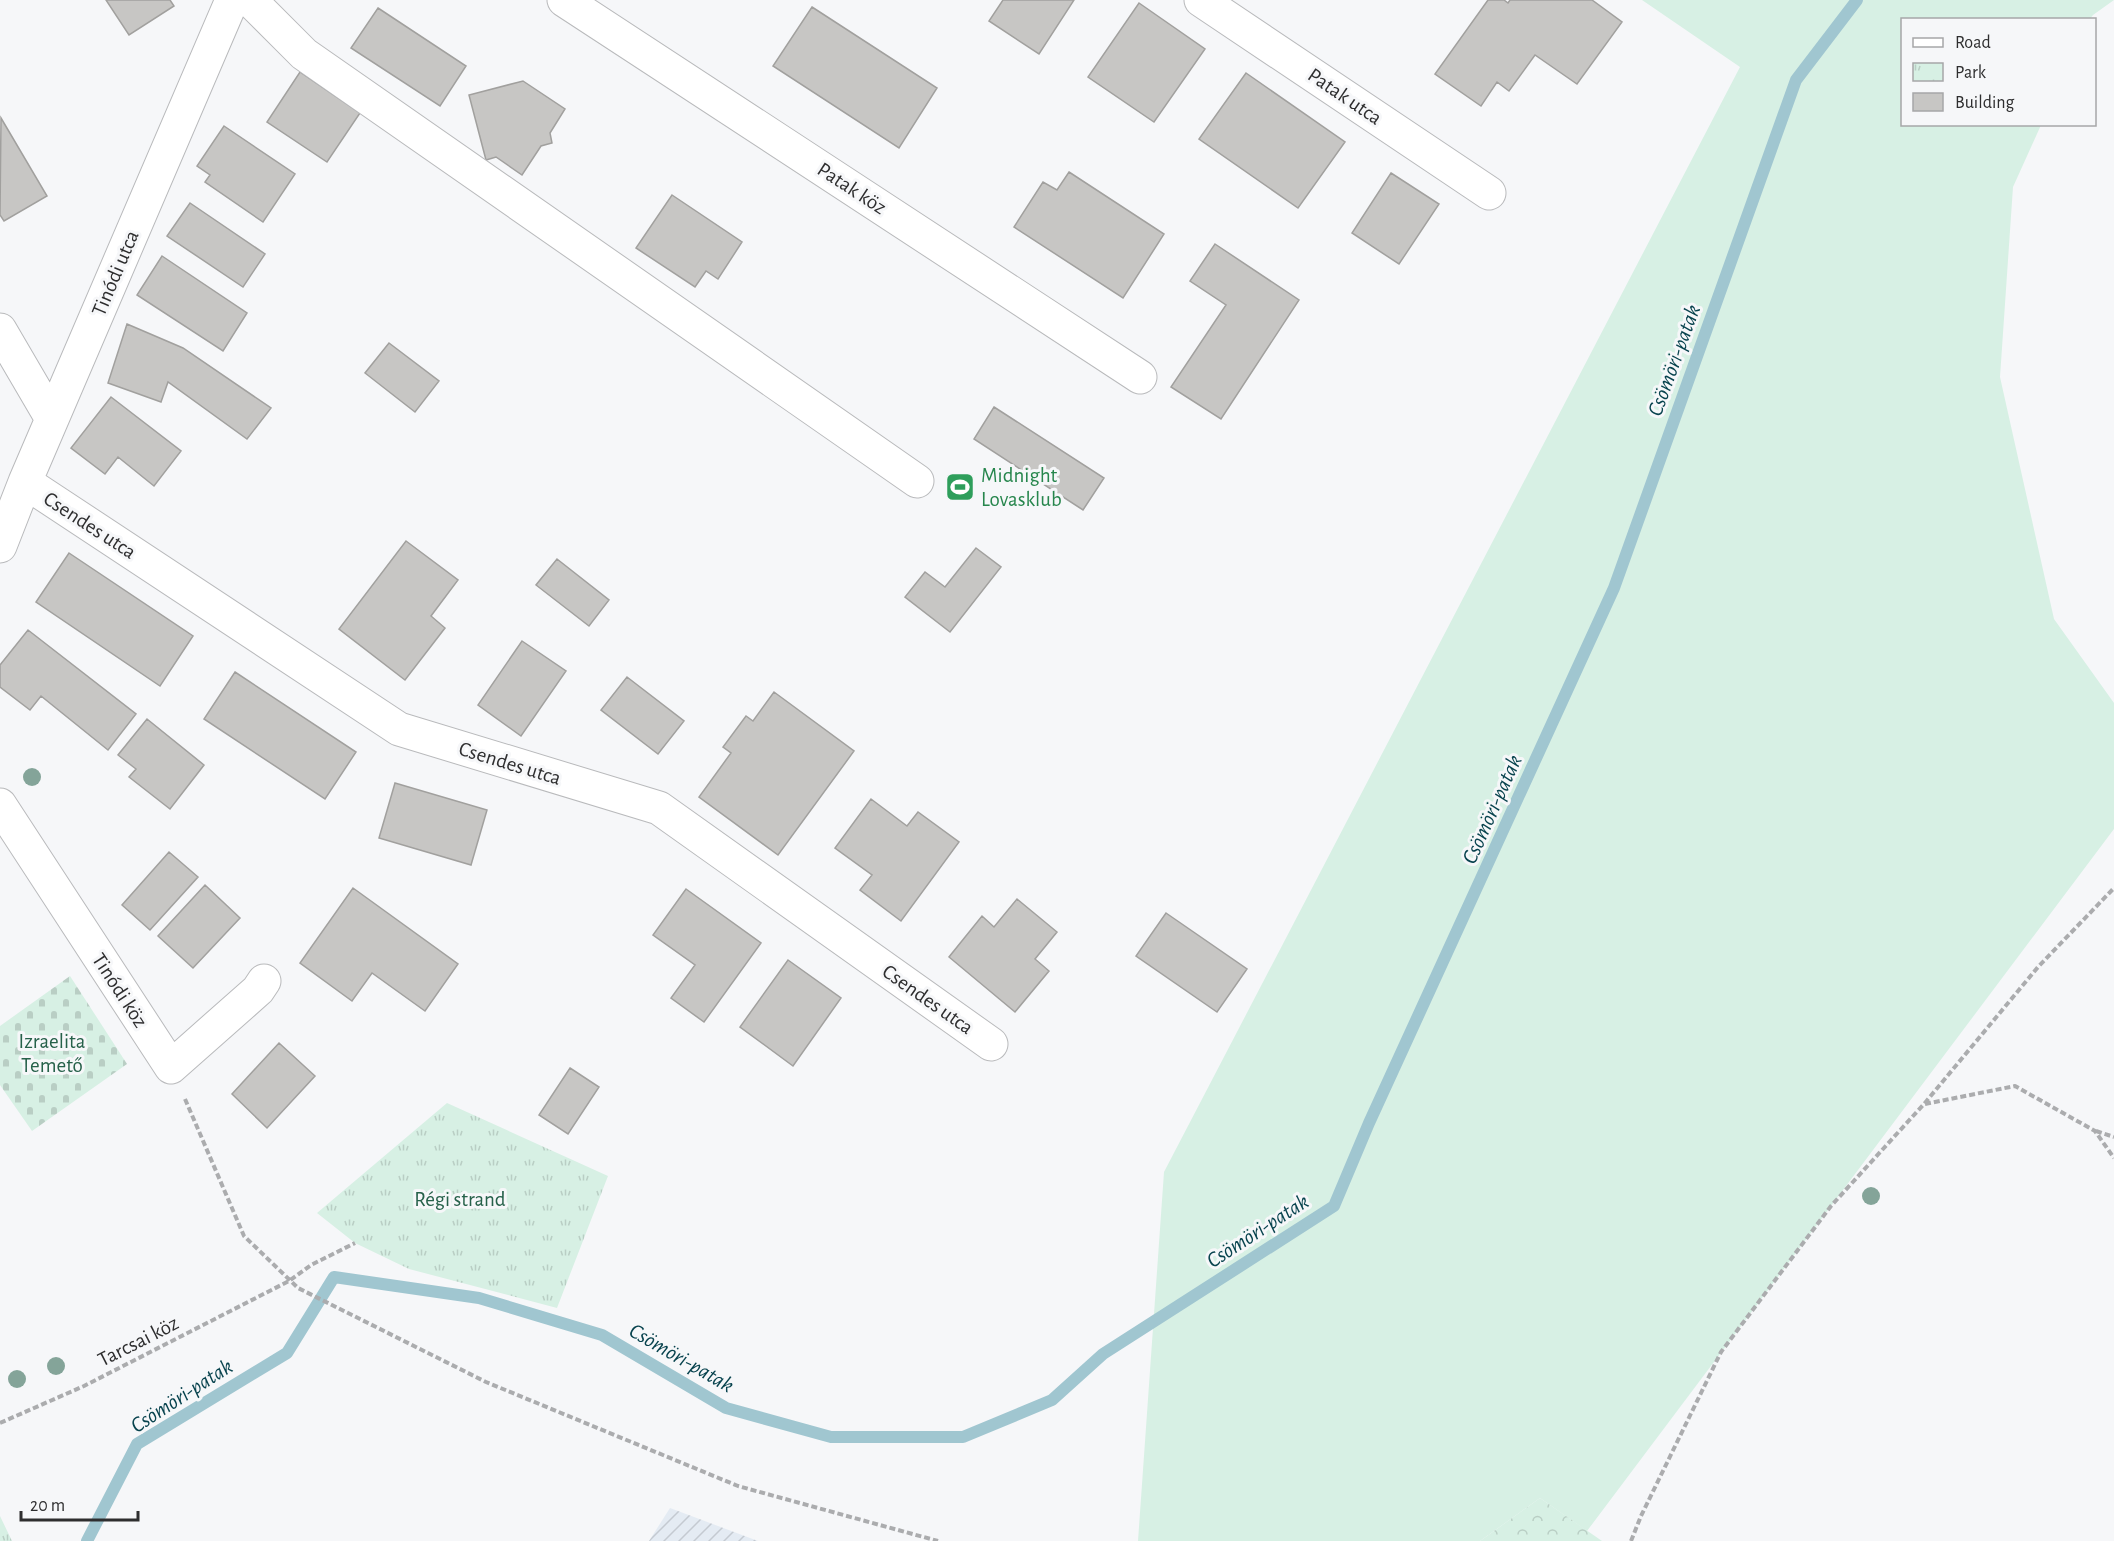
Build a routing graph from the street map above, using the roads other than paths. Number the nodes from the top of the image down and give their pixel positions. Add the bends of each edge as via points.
1 (232, 0) edge
2 (250, 0) edge
3 (564, 0) edge
4 (1201, 0) edge
5 (1489, 193) dead end
6 (0, 330) edge
7 (1140, 377) dead end
8 (52, 419) junction
9 (25, 482) junction
10 (917, 482) dead end
11 (0, 546) edge
12 (0, 805) edge
13 (264, 981) dead end
14 (991, 1044) dead end

1 - 8 street, Tinódi utca
2 - 10 street via 304,54
3 - 7 street, Patak köz
4 - 5 street, Patak utca
6 - 8 street
8 - 9 street, Tinódi utca
9 - 11 street, Tinódi utca
9 - 14 street, Csendes utca via 399,729 659,808
12 - 13 street, Tinódi köz via 171,1067

